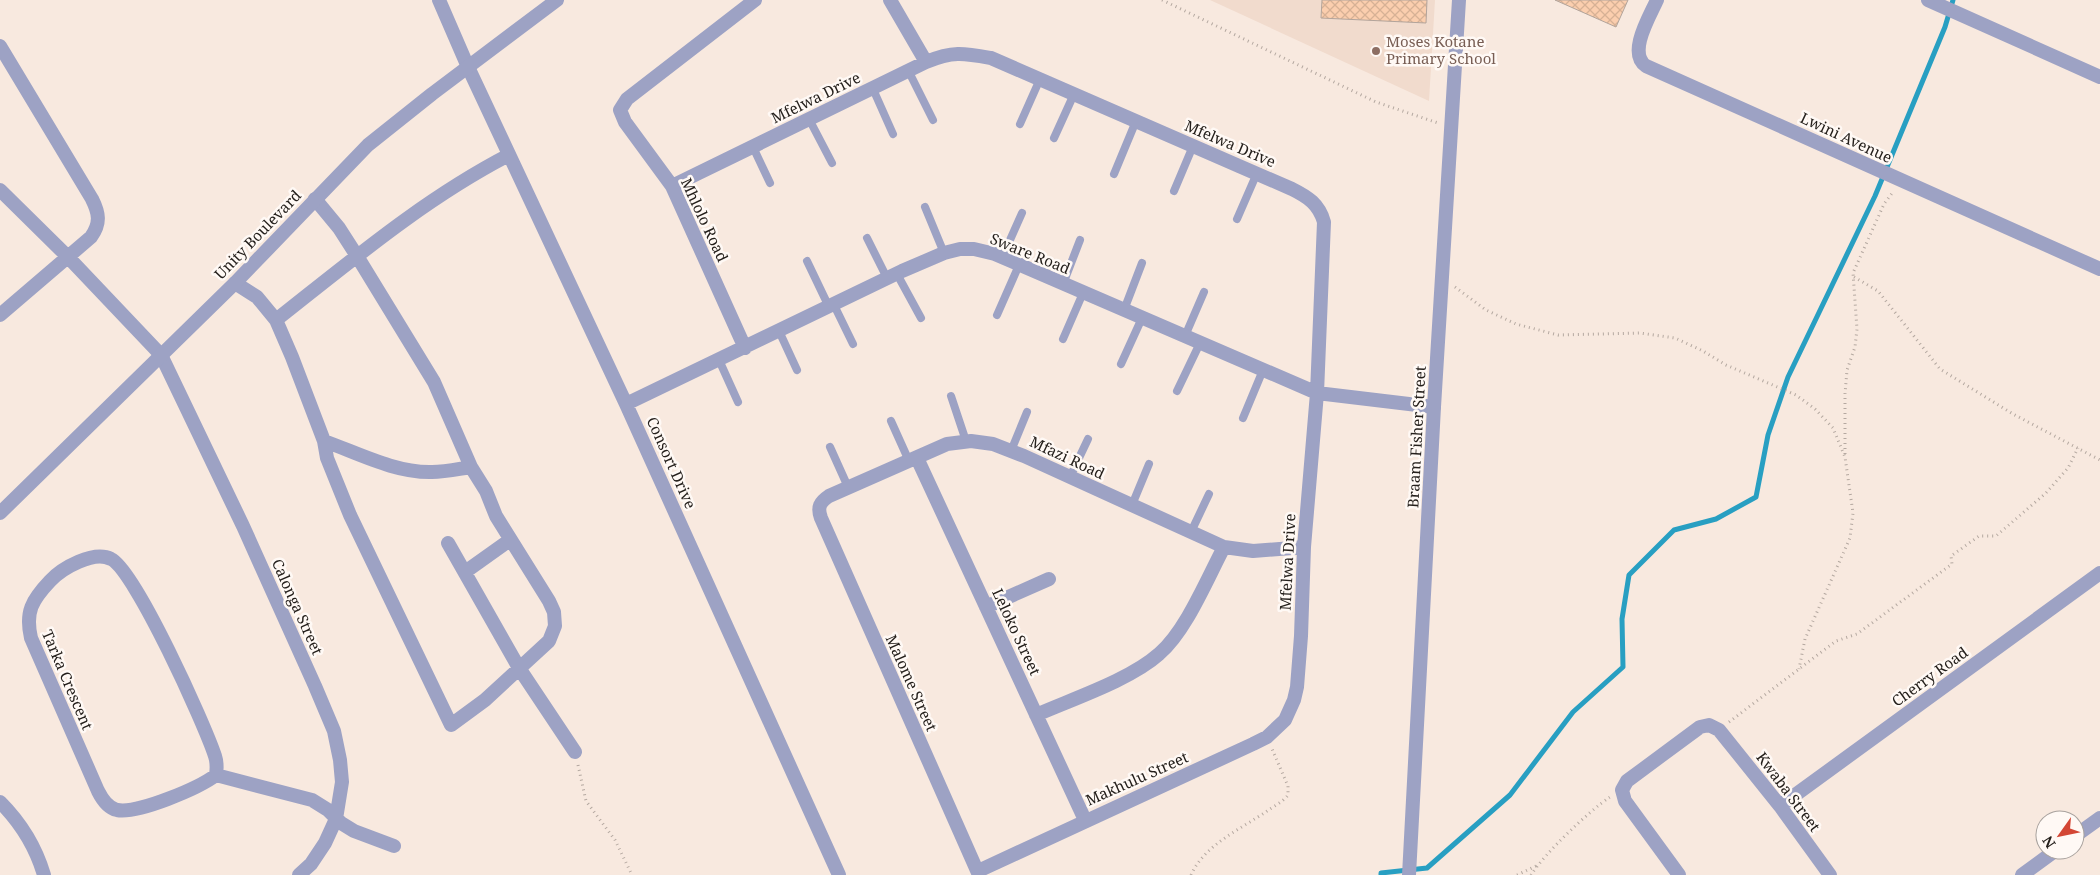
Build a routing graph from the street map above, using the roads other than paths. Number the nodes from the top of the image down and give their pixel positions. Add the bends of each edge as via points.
1 (440, 0) edge
2 (557, 0) edge
3 (755, 0) edge
4 (890, 0) edge
5 (1459, 0) edge
6 (1657, 0) edge
7 (1928, 0) edge
8 (0, 46) edge
9 (926, 62) junction
10 (468, 67) junction
11 (908, 70) junction
12 (2100, 77) edge
13 (1040, 79) junction
14 (873, 89) junction
15 (1074, 94) junction
16 (809, 119) junction
17 (933, 120) dead end
18 (1136, 121) junction
19 (1020, 124) dead end
20 (893, 134) dead end
21 (1054, 138) dead end
22 (1193, 146) junction
23 (753, 147) junction
24 (509, 155) junction
25 (832, 163) dead end
26 (1257, 173) junction
27 (1114, 174) dead end
28 (770, 183) dead end
29 (672, 186) junction
30 (0, 190) edge
31 (1174, 191) dead end
32 (315, 199) junction
33 (924, 207) dead end
34 (1022, 213) dead end
35 (1237, 219) dead end
36 (867, 238) dead end
37 (1080, 240) dead end
38 (944, 253) junction
39 (67, 256) junction
40 (357, 256) junction
41 (1002, 258) junction
42 (806, 261) dead end
43 (1142, 263) dead end
44 (1019, 265) junction
45 (2100, 269) edge
46 (892, 276) junction
47 (235, 283) junction
48 (1063, 284) junction
49 (1083, 292) junction
50 (1204, 292) dead end
51 (831, 306) junction
52 (1124, 310) junction
53 (0, 315) edge
54 (997, 315) dead end
55 (921, 318) dead end
56 (1142, 318) junction
57 (276, 320) junction
58 (779, 331) junction
59 (1185, 336) junction
60 (1062, 339) dead end
61 (1200, 343) junction
62 (853, 344) dead end
63 (745, 348) junction
64 (161, 355) junction
65 (719, 360) junction
66 (1121, 364) dead end
67 (797, 370) dead end
68 (1263, 370) junction
69 (1177, 391) dead end
70 (1317, 393) junction
71 (951, 396) dead end
72 (738, 402) dead end
73 (626, 404) junction
74 (1434, 407) junction
75 (1027, 412) dead end
76 (1243, 418) dead end
77 (891, 421) dead end
78 (1088, 439) dead end
79 (324, 441) junction
80 (966, 442) junction
81 (830, 447) dead end
82 (1011, 451) junction
83 (913, 460) junction
84 (1149, 464) dead end
85 (471, 468) junction
86 (1070, 477) junction
87 (848, 487) junction
88 (1209, 494) dead end
89 (820, 504) joint
90 (1132, 506) junction
91 (0, 513) edge
92 (1192, 532) junction
93 (510, 540) junction
94 (448, 543) dead end
95 (1224, 547) junction
96 (1304, 547) junction
97 (465, 572) junction
98 (2100, 573) edge
99 (1049, 579) dead end
100 (986, 606) junction
101 (519, 668) junction
102 (1294, 700) joint
103 (1036, 715) junction
104 (575, 752) road end
105 (216, 775) junction
106 (0, 802) edge
107 (1780, 806) junction
108 (2100, 818) edge
109 (336, 819) junction
110 (1085, 820) junction
111 (2085, 829) edge
112 (394, 846) dead end
113 (2042, 860) edge
114 (979, 873) edge
115 (44, 875) edge
116 (299, 875) edge
117 (839, 875) edge
118 (1410, 875) edge
119 (1679, 875) edge
120 (1830, 875) edge
121 (2022, 875) edge

1 - 10 street, Consort Drive
2 - 10 street, Unity Boulevard
3 - 29 street, Mhlolo Road via 620,107 625,122
4 - 9 street
5 - 74 street, Braam Fisher Street
6 - 45 street, Lwini Avenue via 1638,49 1642,64
7 - 12 street
8 - 39 street via 81,179 98,214 97,229
9 - 11 street, Mfelwa Drive
9 - 13 street, Mfelwa Drive via 947,54 966,53 991,58
10 - 24 street, Consort Drive
10 - 32 street, Unity Boulevard via 368,145
11 - 14 street, Mfelwa Drive
11 - 17 lane
13 - 15 street, Mfelwa Drive
13 - 19 lane
14 - 16 street, Mfelwa Drive
14 - 20 lane
15 - 18 street, Mfelwa Drive
15 - 21 lane
16 - 23 street, Mfelwa Drive
16 - 25 lane
18 - 22 street, Mfelwa Drive
18 - 27 lane
22 - 26 street, Mfelwa Drive
22 - 31 lane
23 - 28 lane
23 - 29 street, Mfelwa Drive
24 - 40 street via 461,180
24 - 73 street, Consort Drive
26 - 35 lane
26 - 70 street, Mfelwa Drive via 1306,196 1321,212 1324,222
29 - 63 street, Mhlolo Road
30 - 39 street, Calonga Street
32 - 40 street
32 - 47 street, Unity Boulevard
33 - 38 lane
34 - 41 lane
36 - 46 lane
37 - 48 lane
38 - 41 street, Sware Road via 974,249
38 - 46 street, Sware Road
39 - 53 street
39 - 64 street, Calonga Street
40 - 57 street
40 - 85 street via 434,382
41 - 44 street, Sware Road
42 - 51 lane
43 - 52 lane
44 - 48 street, Sware Road
44 - 54 lane
46 - 51 street, Sware Road
46 - 55 lane
47 - 57 street via 257,297
47 - 64 street, Unity Boulevard
48 - 49 street, Sware Road
49 - 52 street, Sware Road
49 - 60 lane
50 - 59 lane
51 - 58 street, Sware Road
51 - 62 lane
52 - 56 street, Sware Road
56 - 59 street, Sware Road
56 - 66 lane
57 - 79 street
58 - 63 street, Sware Road
58 - 67 lane
59 - 61 street, Sware Road
61 - 68 street, Sware Road
61 - 69 lane
63 - 65 street, Sware Road
64 - 91 street, Unity Boulevard
64 - 109 street, Calonga Street via 247,535 334,731 342,782
65 - 72 lane
65 - 73 street, Sware Road
68 - 70 street, Sware Road
68 - 76 lane
70 - 74 street, Sware Road
70 - 96 street, Mfelwa Drive
71 - 80 lane
73 - 117 street, Consort Drive
74 - 118 street, Braam Fisher Street
75 - 82 lane
77 - 83 lane
78 - 86 lane
79 - 85 street via 414,470 431,472
79 - 101 street via 327,458 350,515 451,725 485,700
80 - 82 street, Mfazi Road via 993,444
80 - 83 street, Mfazi Road via 947,444
81 - 87 lane
82 - 86 street, Mfazi Road
83 - 87 street, Mfazi Road
83 - 100 street, Leloko Street
84 - 90 lane
85 - 93 street
86 - 90 street, Mfazi Road
87 - 89 street, Mfazi Road
88 - 92 lane
89 - 114 street, Malome Street via 820,518
90 - 92 street, Mfazi Road
92 - 95 street, Mfazi Road
93 - 97 street
93 - 101 street via 549,601 555,618 550,641
94 - 97 street
95 - 96 street, Mfazi Road via 1253,550
95 - 103 street via 1186,620 1160,654 1115,681
96 - 102 street, Mfelwa Drive via 1301,636
97 - 101 street
98 - 107 street, Cherry Road
99 - 100 street
100 - 103 street, Leloko Street
101 - 104 street
102 - 110 street, Makhulu Street via 1285,720 1267,737
103 - 110 street, Leloko Street
105 - 105 street, Tarka Crescent via 188,791 140,808 115,810 103,800 38,657 28,625 32,604 52,578 78,562 94,558 111,558 126,572 155,624 204,729 216,758
105 - 109 street via 312,800
106 - 115 street via 18,822
107 - 119 street, Kwaba Street via 1719,730 1709,725 1700,727 1627,781 1623,795
107 - 120 street, Kwaba Street
108 - 111 street
109 - 112 street via 354,831
109 - 116 street, Calonga Street via 318,854
110 - 114 street, Makhulu Street
113 - 121 street

